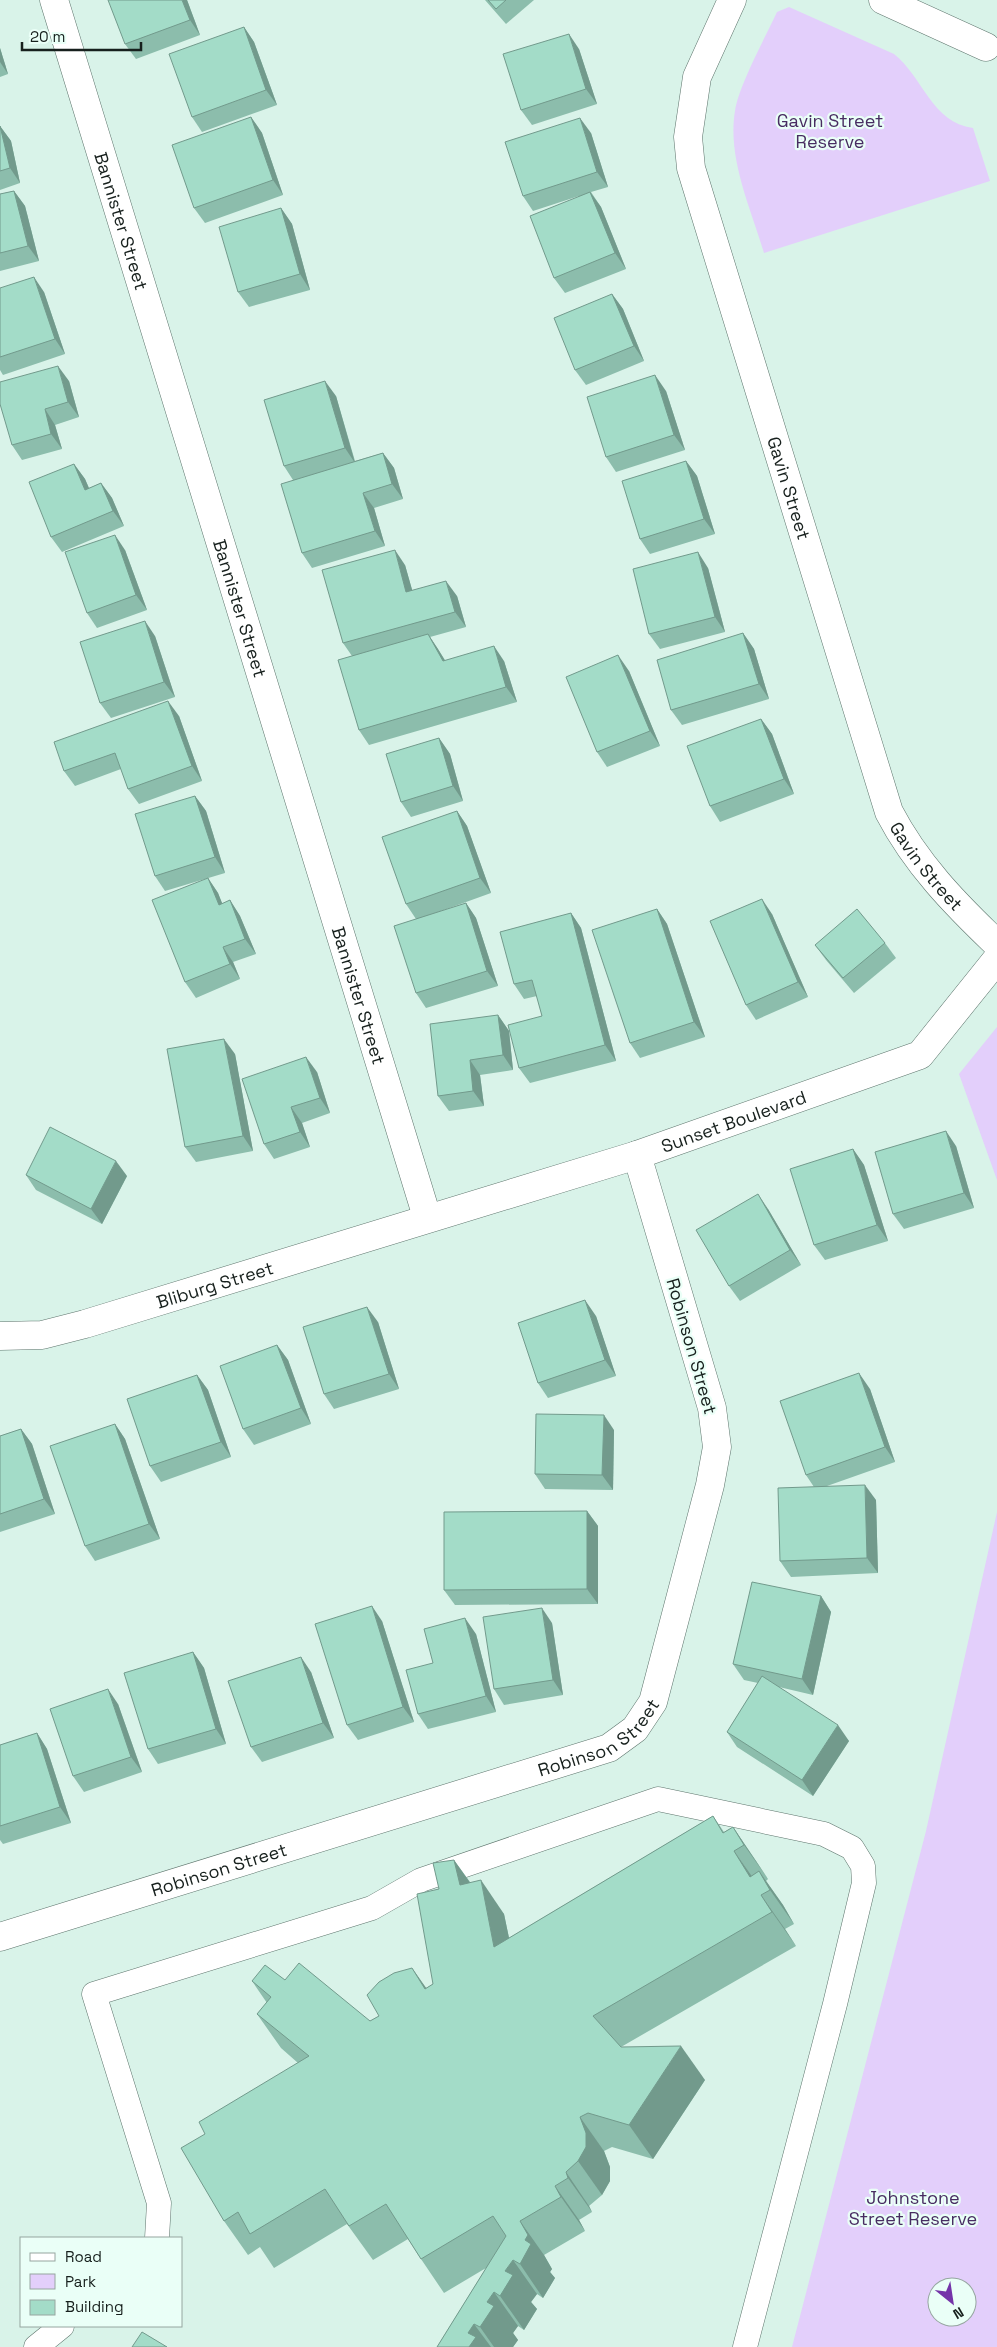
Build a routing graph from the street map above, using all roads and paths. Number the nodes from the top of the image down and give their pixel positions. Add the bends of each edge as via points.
1 (54, 0) edge
2 (732, 0) edge
3 (883, 0) edge
4 (986, 48) dead end
5 (997, 944) edge
6 (997, 959) edge
7 (637, 1155) junction
8 (427, 1218) junction
9 (0, 1336) edge
10 (0, 1937) edge
11 (157, 2237) edge
12 (61, 2327) edge
13 (36, 2347) edge
14 (745, 2347) edge

1 - 8 street, Bannister Street
2 - 5 street, Gavin Street via 697,77 688,137 691,168 889,812 903,839 954,903
3 - 4 street
6 - 7 street, Sunset Boulevard via 920,1055
7 - 8 street, Sunset Boulevard
7 - 10 street, Robinson Street via 712,1408 717,1447 653,1702 635,1728 609,1748
8 - 9 street, Bliburg Street via 84,1324 42,1335
11 - 14 lane via 159,2203 94,1994 372,1908 420,1880 658,1799 824,1834 852,1848 863,1866 864,1882 835,2004
12 - 13 lane

